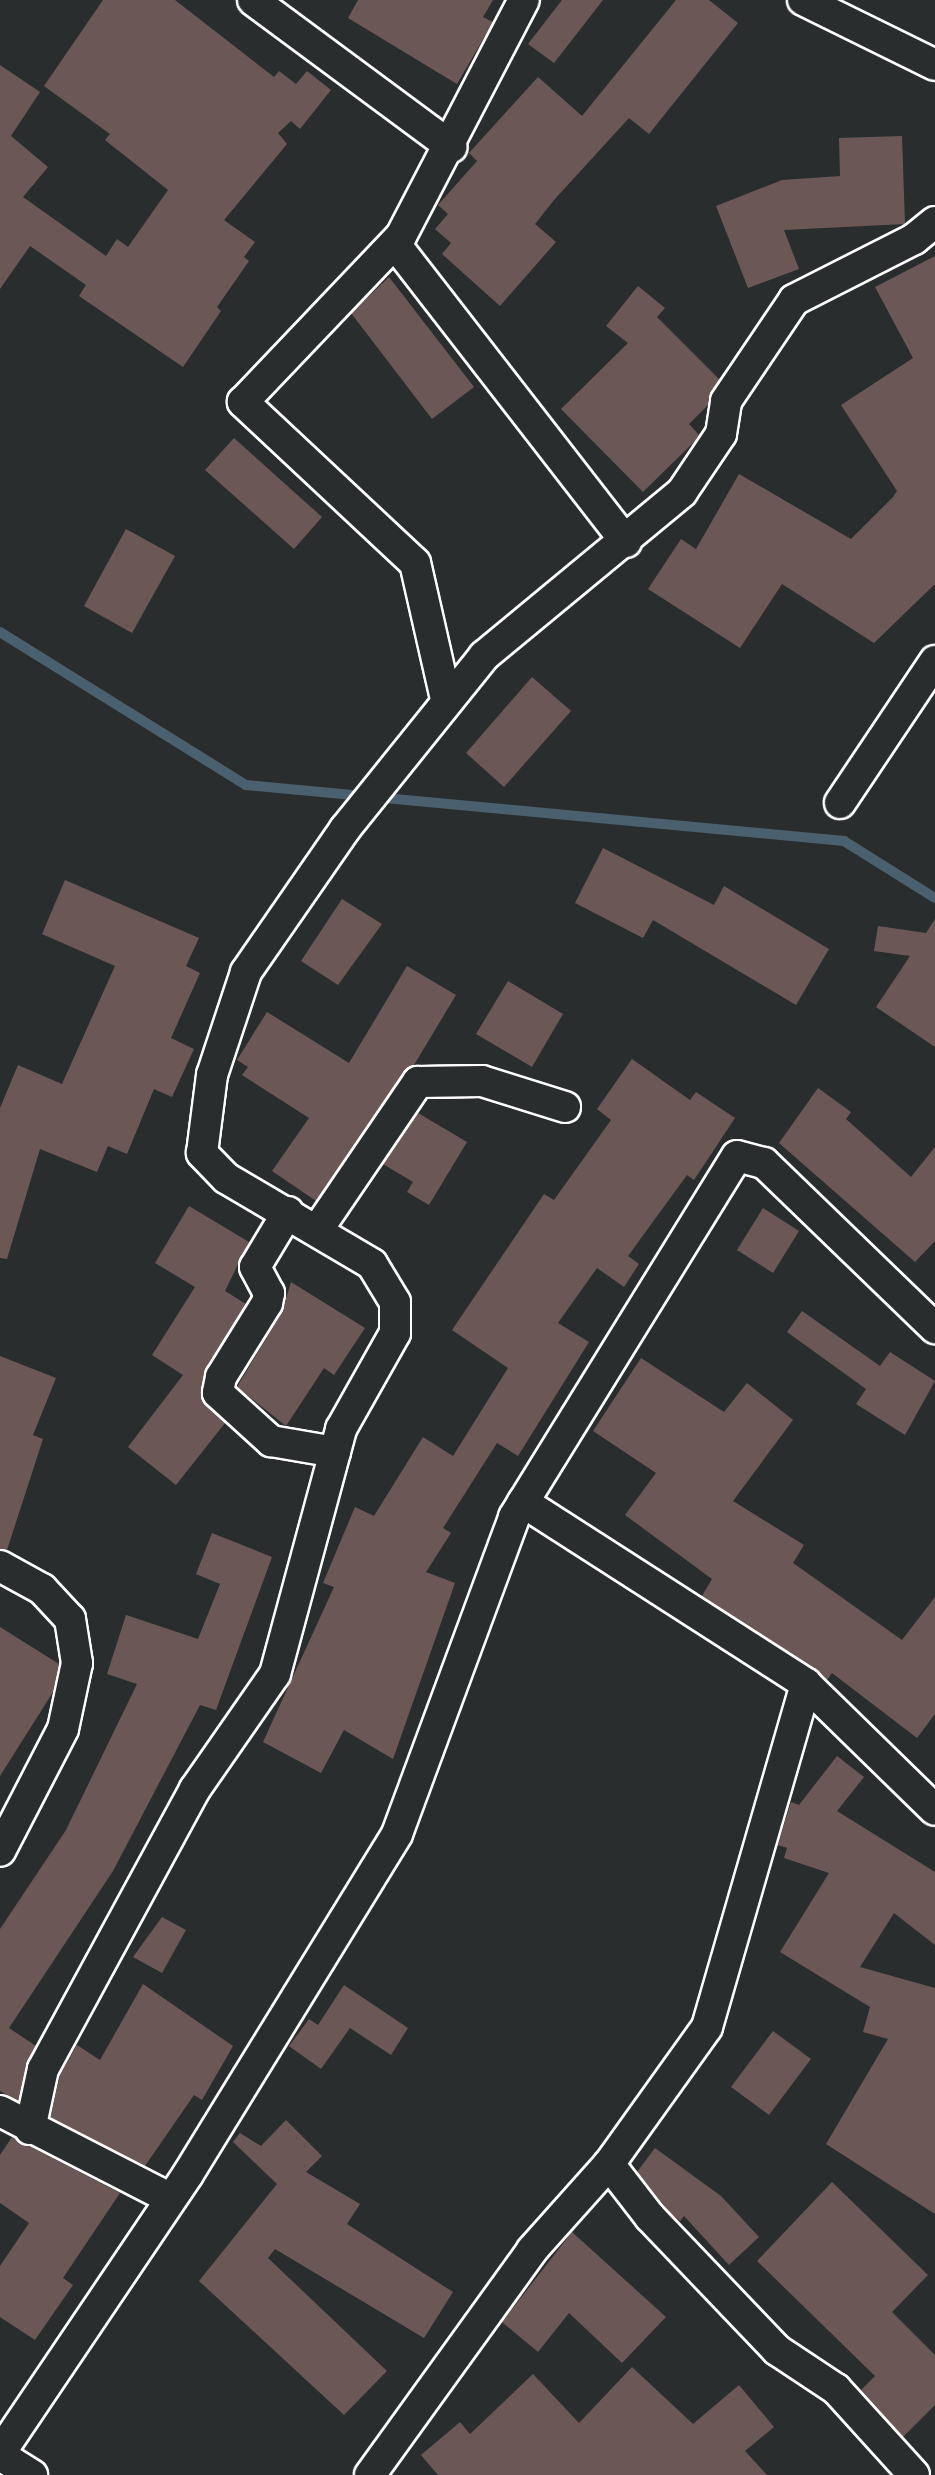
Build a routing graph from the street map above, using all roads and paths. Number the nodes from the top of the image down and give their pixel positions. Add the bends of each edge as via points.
1 (253, 0) edge
2 (524, 0) edge
3 (803, 0) edge
4 (935, 65) edge
5 (452, 147) junction
6 (935, 222) edge
7 (395, 244) junction
8 (626, 542) junction
9 (935, 661) edge
10 (446, 699) junction
11 (840, 803) dead end
12 (565, 1107) dead end
13 (288, 1212) junction
14 (318, 1229) junction
15 (935, 1328) edge
16 (335, 1452) junction
17 (523, 1502) junction
18 (0, 1566) edge
19 (806, 1684) junction
20 (935, 1810) edge
21 (0, 1851) edge
22 (0, 2111) edge
23 (30, 2129) junction
24 (609, 2164) junction
25 (171, 2199) junction
26 (0, 2454) edge
27 (32, 2475) edge
28 (370, 2475) edge
29 (914, 2475) edge

1 - 5 street
2 - 5 street
3 - 4 street
5 - 7 street
6 - 8 street via 914,239 794,300 726,401 721,434 695,475
7 - 8 street
7 - 10 street via 243,402 415,564
8 - 10 street via 484,656
9 - 11 street
10 - 13 street via 345,829 246,972 224,1028 202,1153 226,1178
12 - 14 street via 482,1081 418,1082
13 - 14 street
13 - 16 street via 254,1267 269,1298 220,1377 218,1393 271,1441
14 - 16 street via 372,1264 395,1302 395,1333 352,1406
15 - 17 street via 764,1163 737,1156
16 - 23 street via 275,1674 195,1789 43,2069
17 - 19 street
17 - 25 street via 397,1834
18 - 21 street via 42,1589 71,1619 77,1662 63,1730
19 - 20 street
19 - 24 street via 707,2027
22 - 23 street
23 - 25 street
24 - 28 street via 554,2221
24 - 29 street via 650,2217 776,2350 836,2389
25 - 26 street
26 - 27 street

